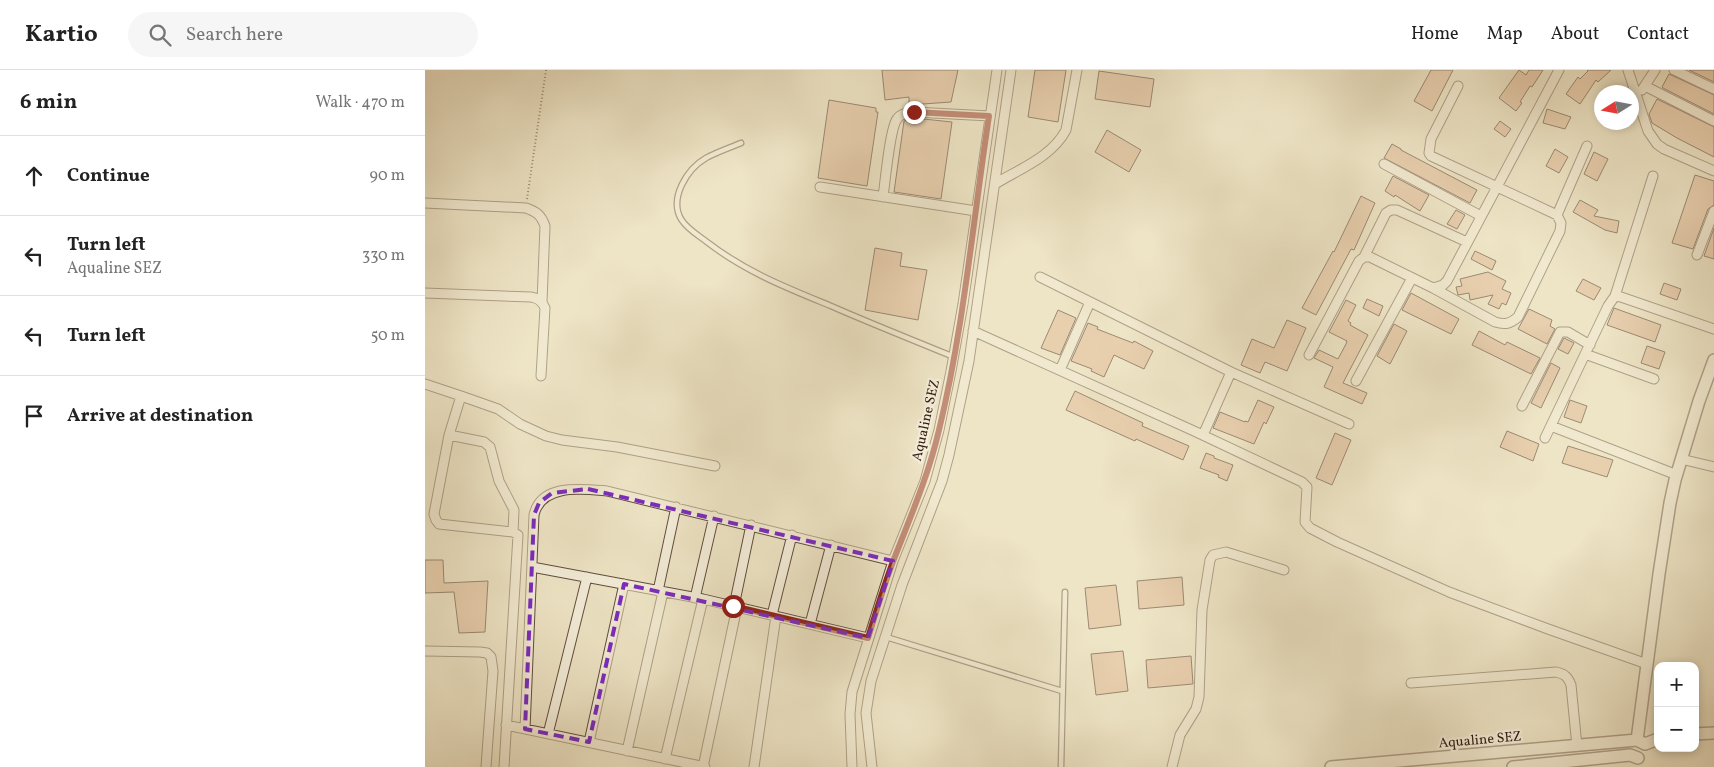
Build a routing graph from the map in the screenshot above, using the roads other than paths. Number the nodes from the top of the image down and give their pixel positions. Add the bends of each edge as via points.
1 (997, 70) edge
2 (1011, 70) edge
3 (1077, 70) edge
4 (1559, 70) edge
5 (1628, 70) edge
6 (1655, 70) edge
7 (1674, 70) edge
8 (1633, 85) edge
9 (1458, 86) dead end
10 (1645, 86) junction
11 (1714, 89) edge
12 (1639, 94) edge
13 (1639, 102) edge
14 (989, 116) junction
15 (1714, 121) edge
16 (741, 143) dead end
17 (1587, 146) dead end
18 (1384, 164) dead end
19 (1714, 171) edge
20 (1653, 176) dead end
21 (995, 184) junction
22 (819, 187) dead end
23 (1495, 188) junction
24 (883, 197) junction
25 (425, 203) edge
26 (976, 211) junction
27 (1714, 211) edge
28 (1557, 215) junction
29 (1481, 216) junction
30 (1467, 242) junction
31 (1697, 255) dead end
32 (1364, 257) junction
33 (1040, 278) dead end
34 (1412, 278) junction
35 (1433, 288) junction
36 (425, 293) edge
37 (1615, 296) junction
38 (542, 302) junction
39 (1090, 302) junction
40 (1714, 330) edge
41 (973, 331) junction
42 (1590, 345) junction
43 (1585, 354) junction
44 (1309, 355) dead end
45 (954, 357) junction
46 (1714, 360) edge
47 (1060, 370) junction
48 (1231, 372) junction
49 (541, 376) dead end
50 (1654, 379) dead end
51 (1356, 381) dead end
52 (425, 384) edge
53 (461, 396) junction
54 (1522, 406) dead end
55 (1349, 424) dead end
56 (1551, 426) junction
57 (449, 435) junction
58 (1203, 435) junction
59 (1545, 438) dead end
60 (1681, 459) junction
61 (715, 466) dead end
62 (1714, 467) edge
63 (1677, 475) junction
64 (676, 507) junction
65 (714, 516) junction
66 (751, 525) junction
67 (513, 532) junction
68 (792, 535) junction
69 (831, 545) junction
70 (893, 561) junction
71 (532, 567) junction
72 (1284, 570) dead end
73 (587, 577) junction
74 (624, 584) junction
75 (660, 591) junction
76 (1065, 592) dead end
77 (699, 598) junction
78 (735, 606) junction
79 (774, 616) junction
80 (811, 624) junction
81 (884, 636) junction
82 (868, 638) junction
83 (425, 651) edge
84 (1647, 664) junction
85 (1411, 683) dead end
86 (1062, 691) junction
87 (506, 725) junction
88 (525, 729) junction
89 (1714, 733) edge
90 (548, 734) junction
91 (1699, 734) edge
92 (1654, 740) edge
93 (589, 742) junction
94 (1638, 742) junction
95 (1577, 746) junction
96 (627, 751) junction
97 (665, 759) junction
98 (1635, 760) edge
99 (486, 767) edge
100 (504, 767) edge
101 (704, 767) edge
102 (754, 767) edge
103 (852, 767) edge
104 (872, 767) edge
105 (1061, 767) edge
106 (1172, 767) edge
107 (1331, 767) edge
108 (1513, 767) edge

1 - 14 street, Aqualine SEZ
2 - 21 street
3 - 21 street via 1066,130 1061,138 1045,154
4 - 23 street
5 - 8 street
6 - 10 street
7 - 11 street
9 - 23 street via 1431,139 1429,153
10 - 12 street
10 - 15 street
13 - 19 street via 1648,131 1657,144
14 - 24 street via 902,114 893,130
14 - 26 street, Aqualine SEZ
16 - 45 lane via 705,158 691,170 678,195 677,206 681,219 689,228 757,275
17 - 28 street
18 - 29 street
20 - 37 street
21 - 41 street
22 - 24 street
23 - 28 street
23 - 29 street
24 - 26 street
25 - 38 street via 525,208 542,216 545,226
26 - 45 street, Aqualine SEZ
27 - 31 street
28 - 35 street via 1560,230 1512,322 1504,325 1495,322
29 - 30 street
30 - 32 street via 1391,210 1386,212
30 - 35 street via 1447,281
32 - 34 street
32 - 44 street
33 - 39 street
34 - 35 street
34 - 51 street
36 - 38 street via 531,296
37 - 40 street
37 - 42 street
38 - 49 street via 545,308
39 - 47 street
39 - 48 street
41 - 47 street
41 - 81 street via 942,481
42 - 43 street
42 - 54 street via 1568,332 1560,332
43 - 50 street
43 - 56 street
45 - 70 street, Aqualine SEZ via 925,481
46 - 60 street
47 - 58 street
48 - 55 street
48 - 58 street
52 - 53 street
53 - 57 street
53 - 61 street via 497,409 546,436
56 - 59 street
56 - 63 street
57 - 67 street via 484,442 490,447 499,481 514,510
57 - 67 street via 434,514 436,520 439,524
58 - 84 street via 1302,482 1307,487 1305,522 1337,542 1449,592
60 - 62 street
60 - 63 street
63 - 84 street via 1664,537
64 - 65 street
64 - 71 street via 607,491 579,489 552,493 535,510
64 - 75 street
65 - 66 street
65 - 77 street
66 - 68 street
66 - 78 street
67 - 87 street via 518,541
68 - 69 street
68 - 79 street
69 - 70 street
69 - 80 street
70 - 82 street, Aqualine SEZ
71 - 73 street
71 - 88 street
72 - 106 street via 1227,552 1213,555 1210,560 1202,610 1199,697 1180,735
73 - 74 street
73 - 90 street
74 - 75 street
74 - 93 street
75 - 77 street
75 - 96 street
76 - 86 lane
77 - 78 street
77 - 97 street
78 - 79 street
78 - 101 street
79 - 80 street
79 - 102 street
80 - 82 street
81 - 86 lane
81 - 104 street via 867,698
82 - 103 street, Aqualine SEZ via 851,692
83 - 99 street via 480,652 491,657 493,671
84 - 94 street
85 - 95 street via 1563,673 1571,685
86 - 105 lane
87 - 88 street
87 - 100 street
88 - 90 street
89 - 91 street
90 - 93 street
92 - 94 street, Aqualine SEZ
93 - 96 street
94 - 95 street, Aqualine SEZ
94 - 98 street via 1645,753
95 - 107 street, Aqualine SEZ
96 - 97 street
97 - 101 street
98 - 108 street

